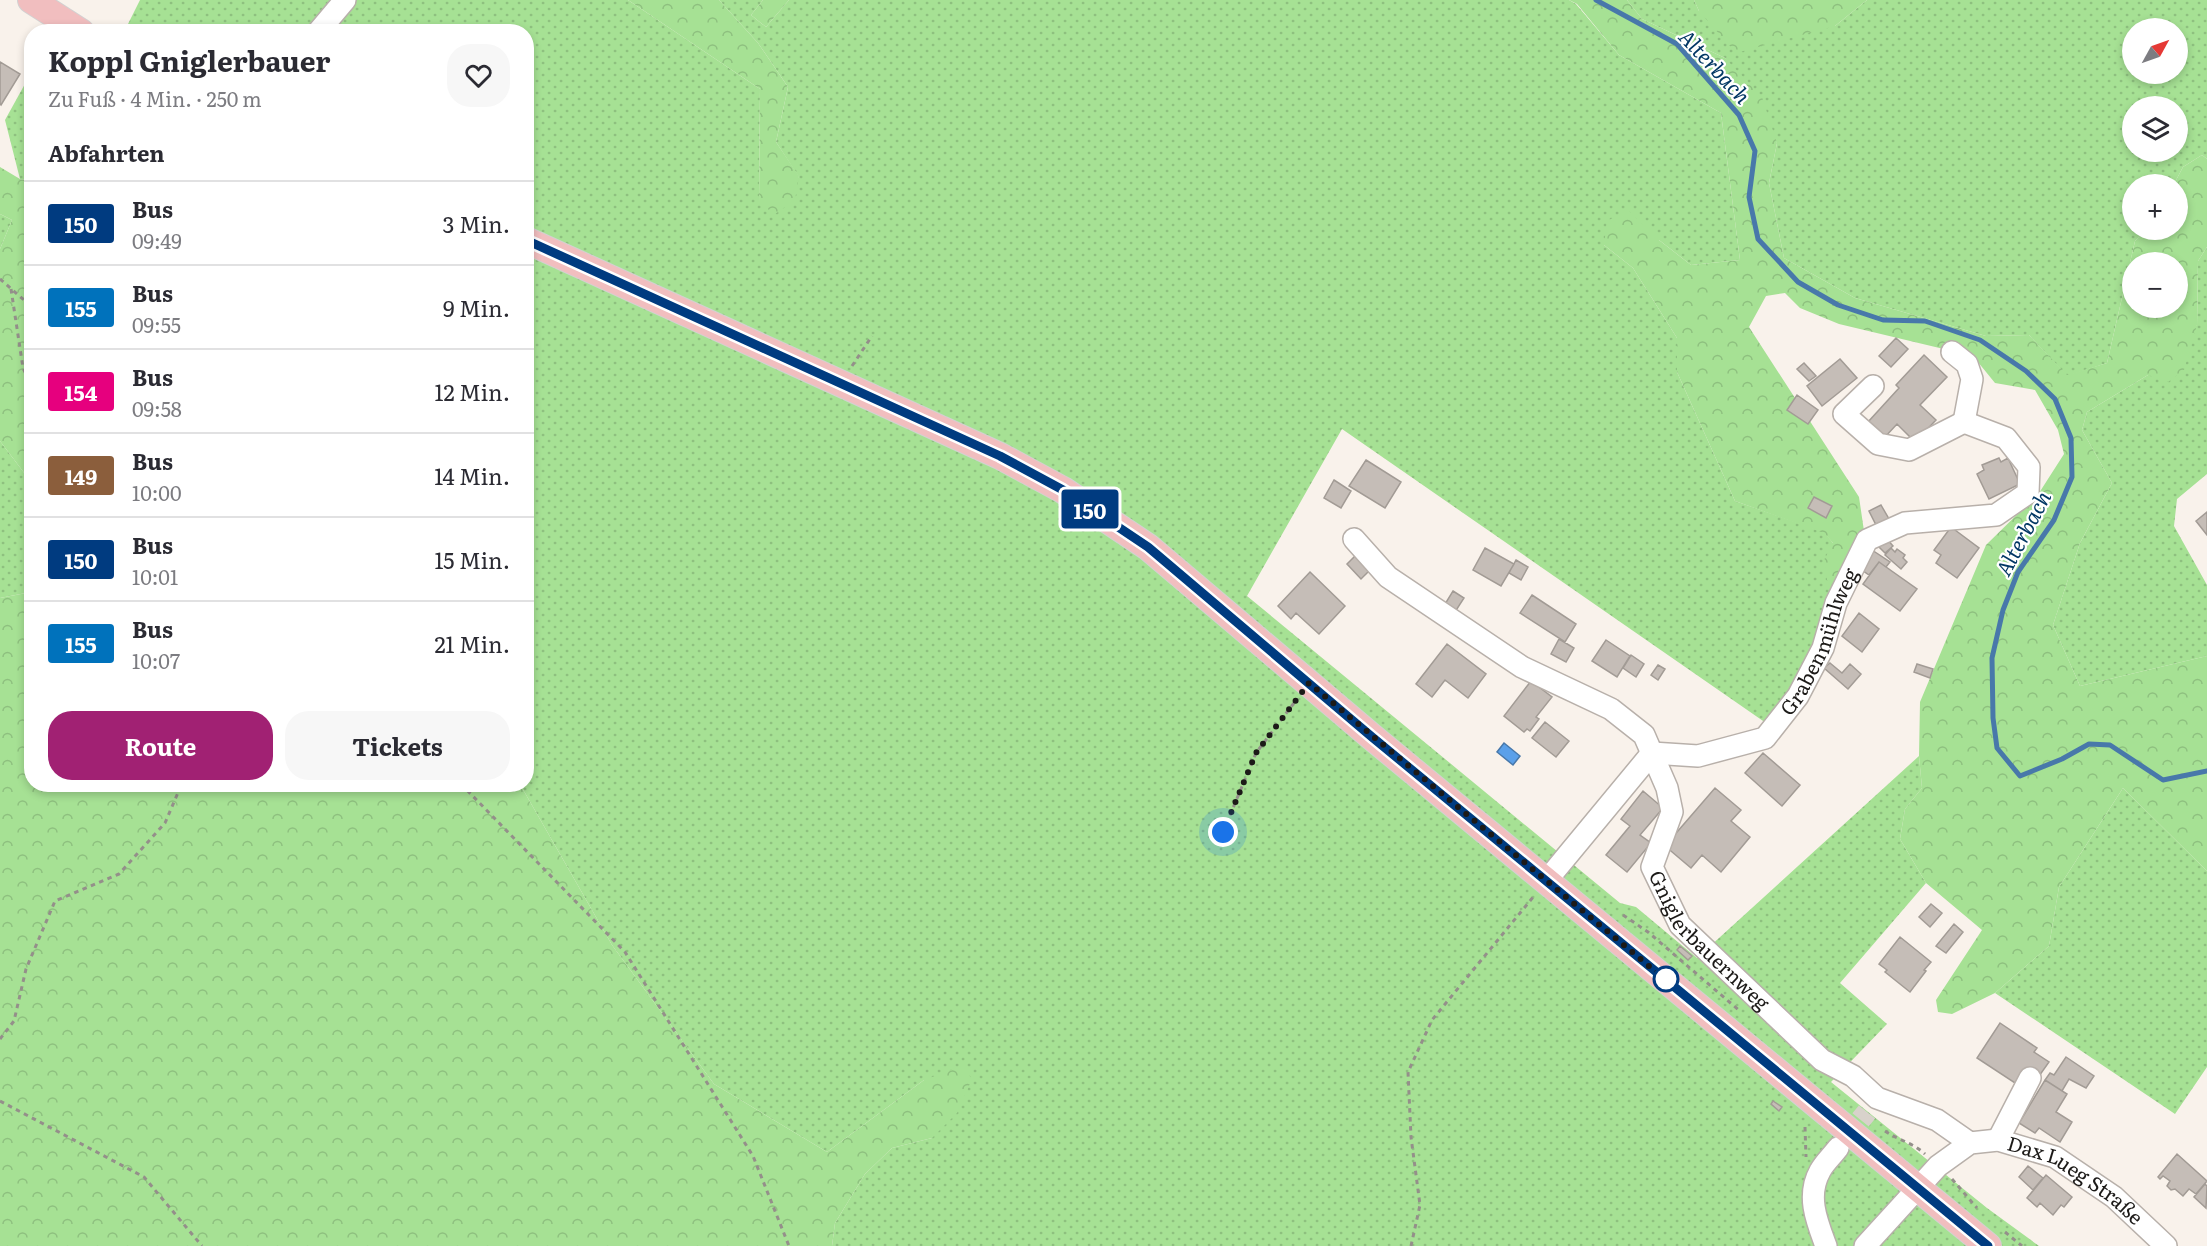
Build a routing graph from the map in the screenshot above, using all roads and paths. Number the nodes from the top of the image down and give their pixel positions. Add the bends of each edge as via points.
1 (31, 0) edge
2 (345, 0) edge
3 (68, 24) edge
4 (325, 24) edge
5 (534, 244) edge
6 (0, 279) edge
7 (11, 289) junction
8 (24, 301) edge
9 (872, 336) dead end
10 (1952, 352) dead end
11 (24, 370) edge
12 (841, 383) junction
13 (1873, 386) dead end
14 (1964, 422) junction
15 (1354, 539) dead end
16 (1309, 683) junction
17 (1652, 753) junction
18 (178, 792) edge
19 (469, 792) edge
20 (1223, 832) dead end
21 (1547, 880) junction
22 (0, 1039) edge
23 (2030, 1078) dead end
24 (0, 1101) edge
25 (1998, 1140) junction
26 (1970, 1143) junction
27 (1838, 1149) tunnel mouth
28 (1938, 1166) junction
29 (1916, 1188) junction
30 (1978, 1208) dead end
31 (1993, 1236) edge
32 (202, 1246) edge
33 (789, 1246) edge
34 (1410, 1246) edge
35 (1826, 1246) edge
36 (1865, 1246) edge
37 (2022, 1246) edge
38 (2166, 1246) edge

1 - 3 main road
2 - 4 street
5 - 12 main road
6 - 7 path
7 - 8 path
7 - 11 path
9 - 12 path
10 - 14 street via 1967,364 1972,379
12 - 16 main road via 1000,456 1063,490 1148,547
13 - 14 street via 1844,414 1878,444 1908,450
14 - 17 street, Grabenmühlweg via 2006,438 2029,467 2028,493 1996,515 1905,523 1867,540 1836,603 1823,648 1798,696 1765,738 1698,756
15 - 17 street, Gniglerbauernweg via 1388,578 1522,667 1611,709 1644,735
16 - 20 path via 1256,753
16 - 21 main road
17 - 21 street
17 - 26 street, Gniglerbauernweg via 1672,812 1652,867 1680,926 1822,1060 1854,1076 1872,1105 1937,1120
18 - 22 path via 165,823 119,874 55,901 26,969 14,1021
19 - 33 path via 625,952 753,1156
21 - 29 main road
21 - 34 path via 1432,1020 1408,1072 1410,1137 1420,1205
23 - 25 street
24 - 32 path via 144,1178
25 - 26 street, Dax Lueg Straße
25 - 38 street, Dax Lueg Straße via 2055,1157 2114,1197
26 - 28 street, Dax Lueg Straße
27 - 35 street via 1820,1171 1812,1192 1816,1220
28 - 29 street, Dax Lueg Straße
28 - 30 path
29 - 31 main road
29 - 36 street, Dax Lueg Straße
31 - 37 path

